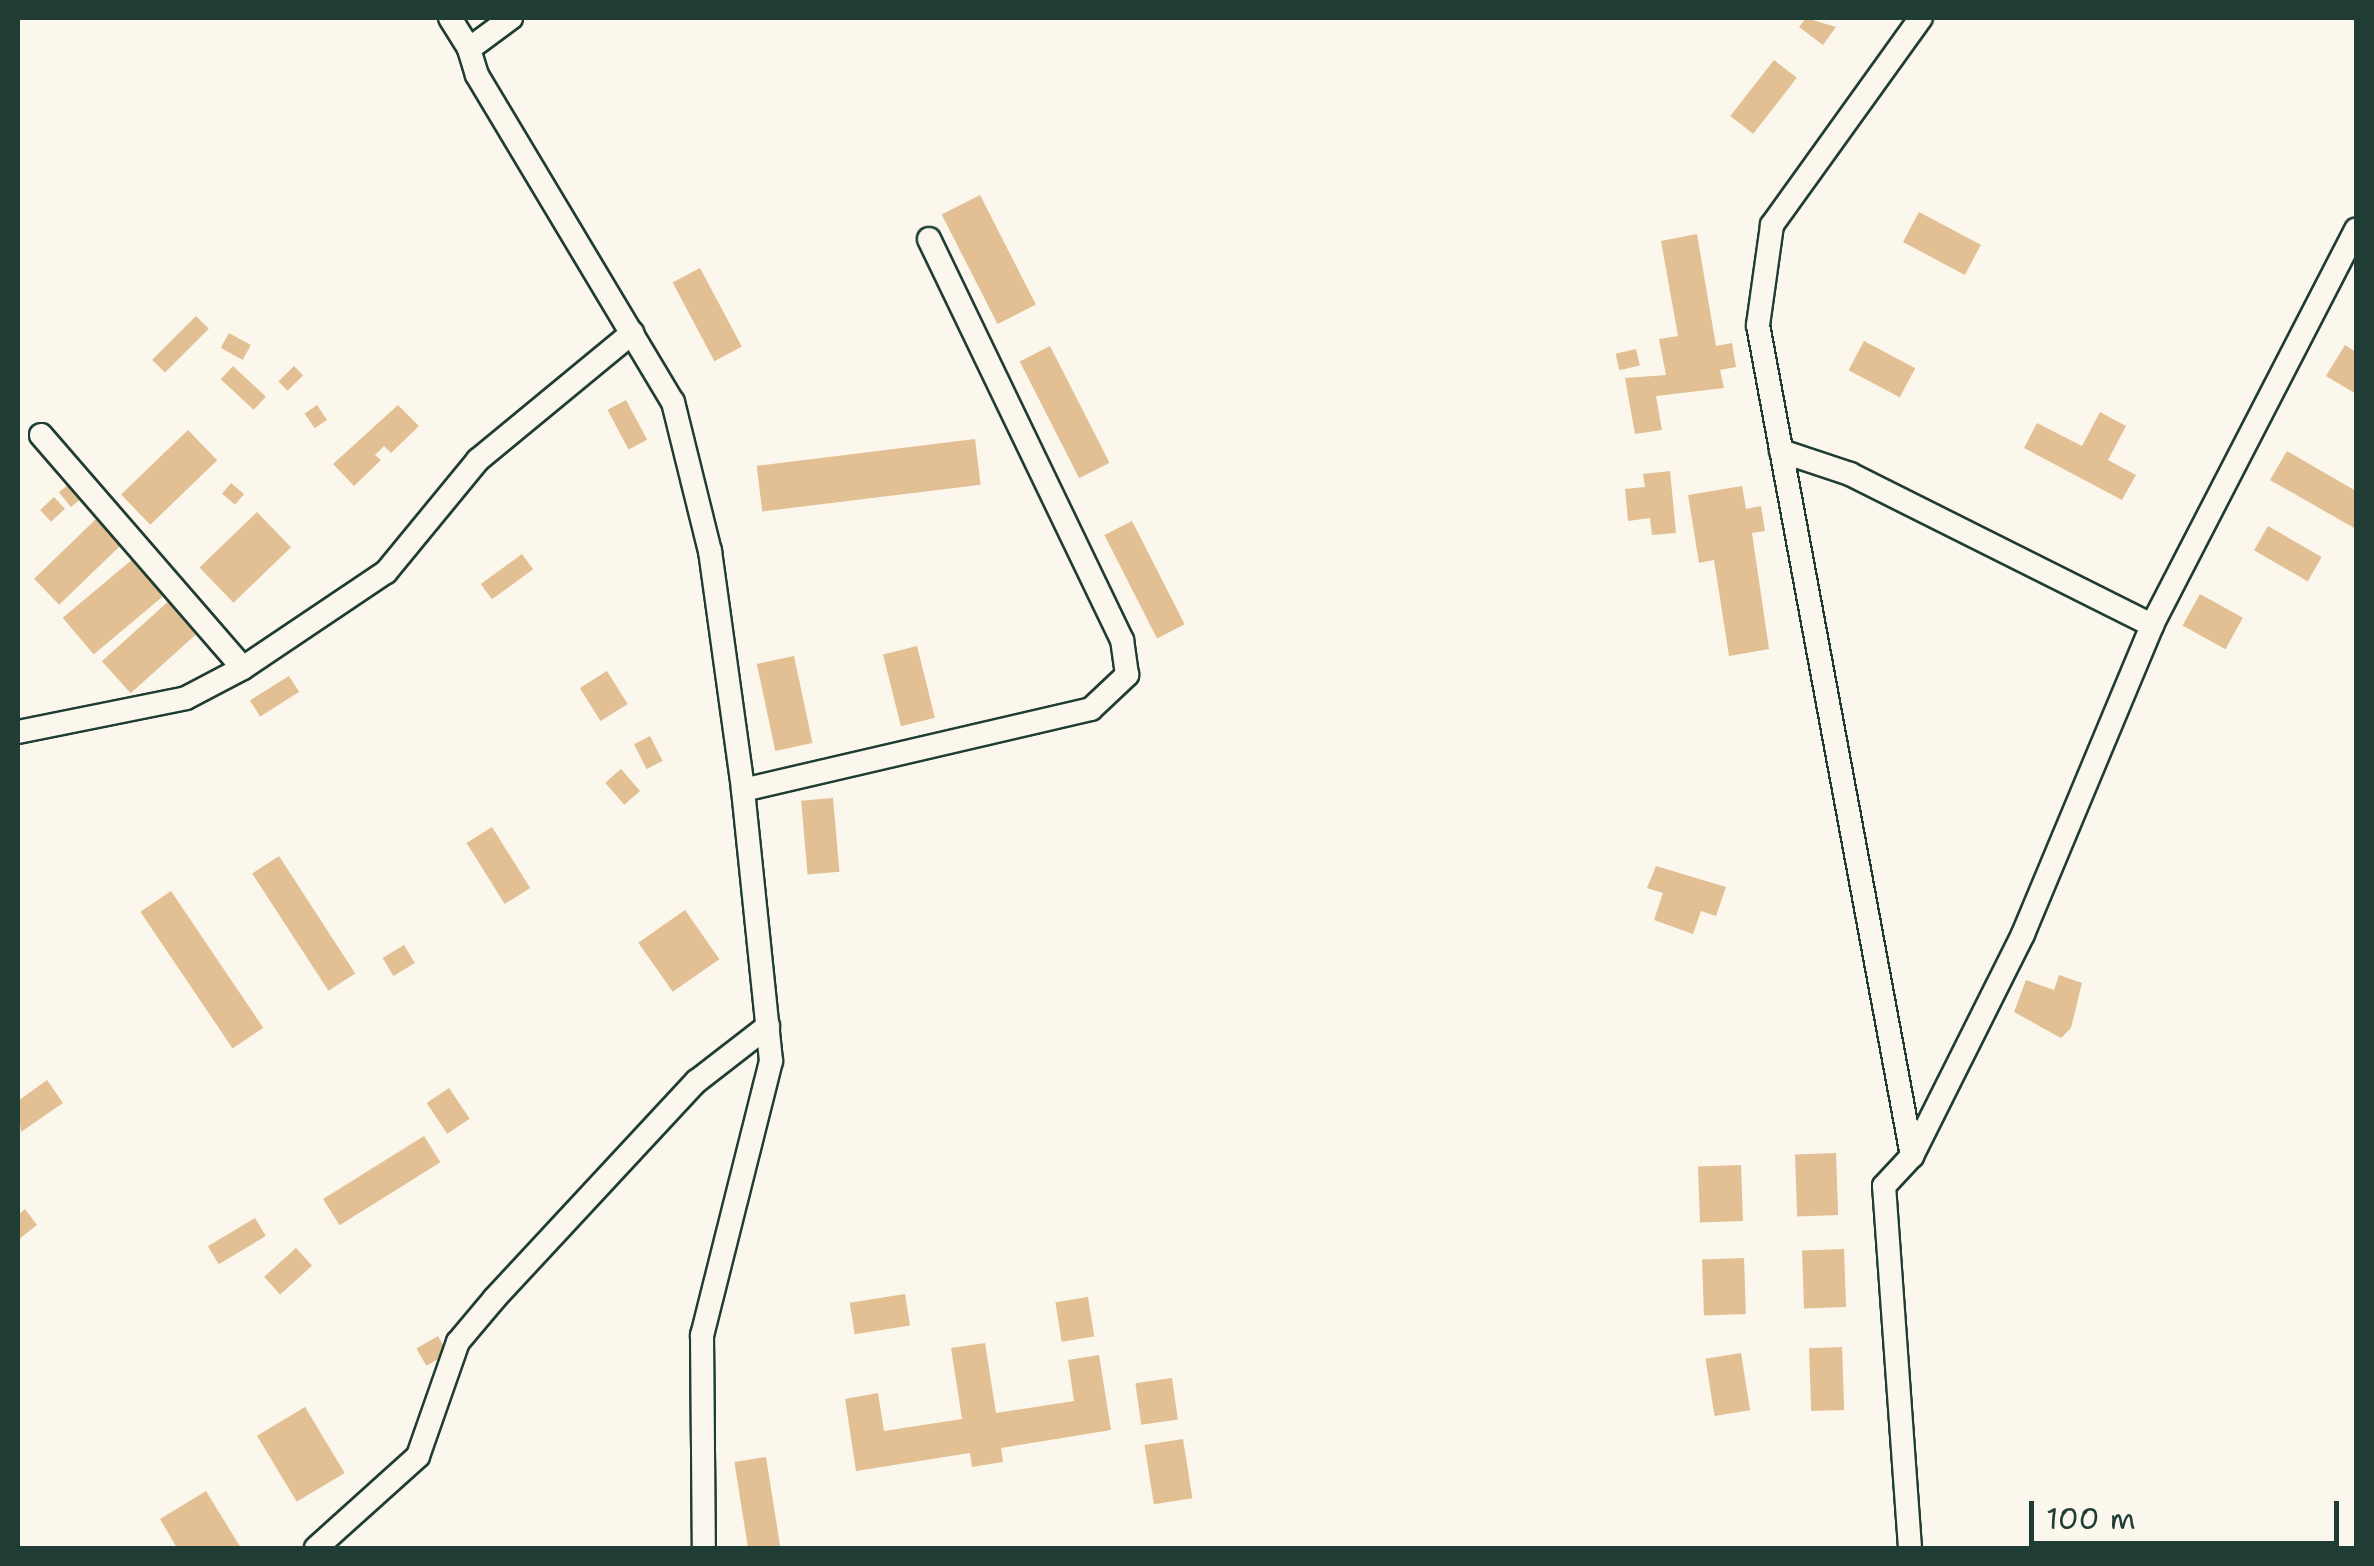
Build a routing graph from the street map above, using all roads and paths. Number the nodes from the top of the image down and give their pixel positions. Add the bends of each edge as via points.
1 (450, 18) edge
2 (510, 18) edge
3 (1921, 18) edge
4 (469, 49) junction
5 (2356, 229) edge
6 (929, 239) dead end
7 (632, 333) junction
8 (40, 435) dead end
9 (1782, 451) junction
10 (2152, 624) junction
11 (243, 668) junction
12 (18, 732) edge
13 (743, 790) junction
14 (768, 1026) junction
15 (1912, 1156) junction
16 (316, 1548) edge
17 (704, 1548) edge
18 (1910, 1548) edge

1 - 4 street
2 - 4 street
3 - 9 street via 1772,224 1758,325
4 - 7 street via 476,75
5 - 10 street
6 - 13 street via 1122,640 1127,675 1091,708
7 - 11 street via 478,460 386,572
7 - 13 street via 673,402 710,551
8 - 11 street
9 - 10 street via 1850,474
9 - 15 street
10 - 15 street via 2022,934
11 - 12 street via 186,698
13 - 14 street
14 - 16 street via 697,1082 494,1298 458,1342 418,1456
14 - 17 street via 771,1061 702,1334
15 - 18 street via 1884,1186

